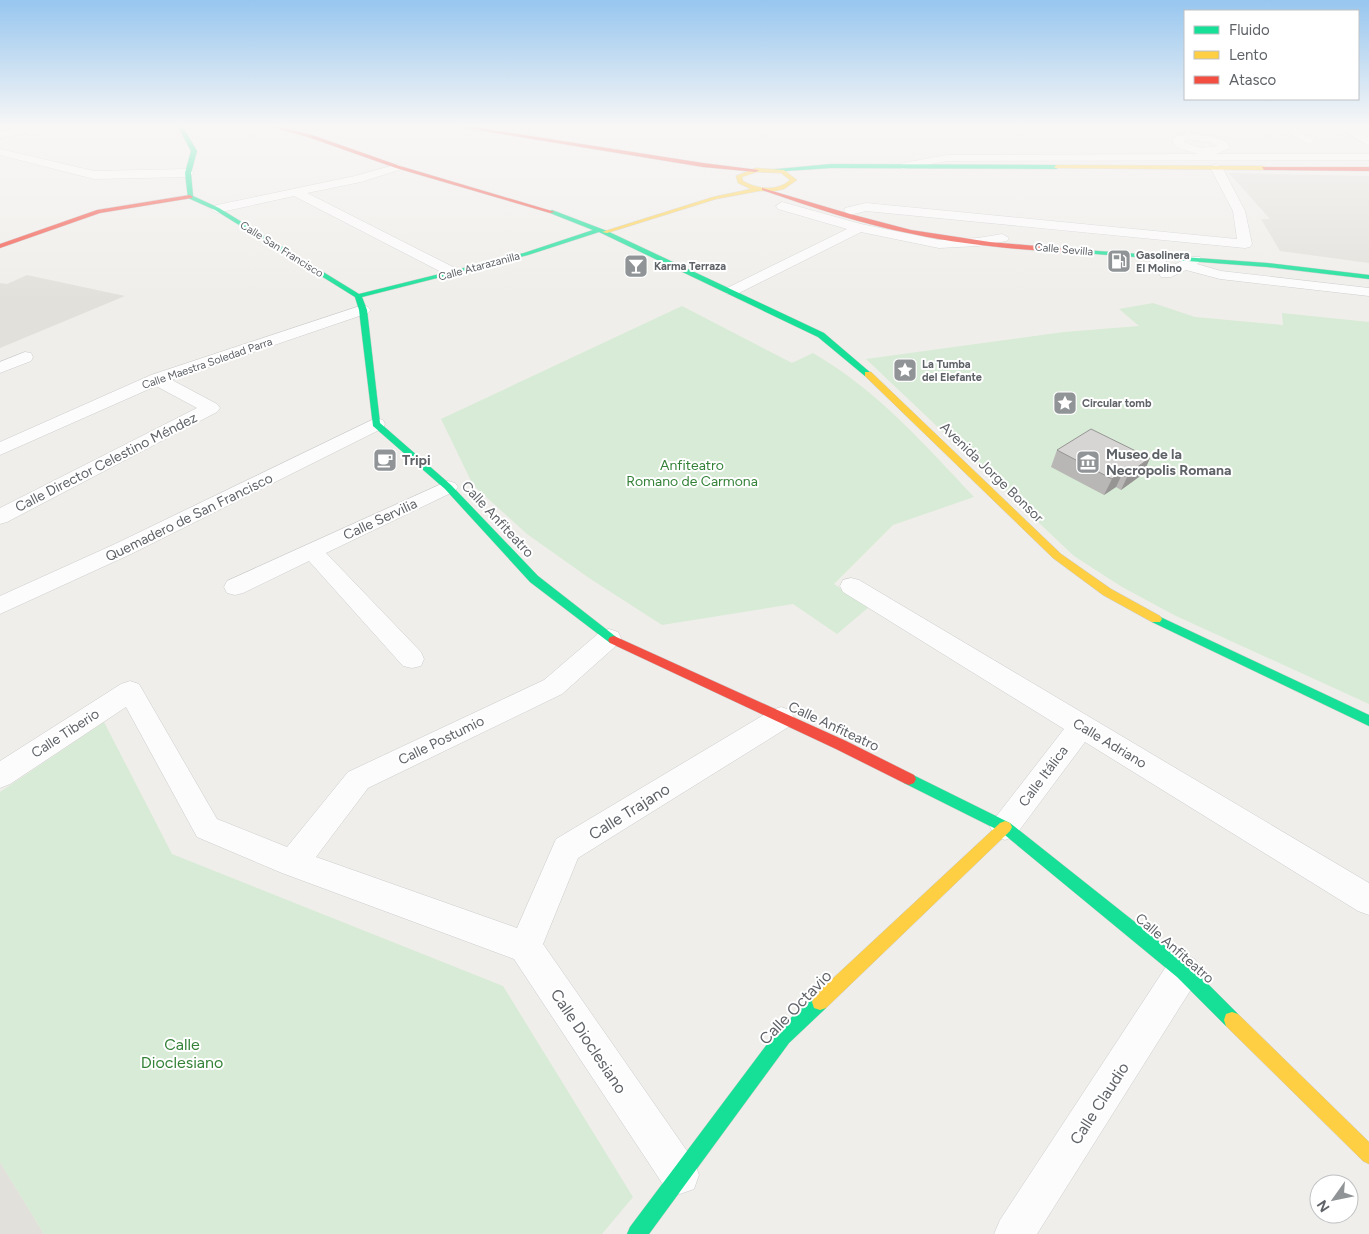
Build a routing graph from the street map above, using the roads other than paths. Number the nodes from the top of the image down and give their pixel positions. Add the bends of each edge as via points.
1 (189, 185) edge
2 (333, 185) edge
3 (460, 185) edge
4 (737, 185) edge
5 (749, 185) edge
6 (786, 185) edge
7 (795, 185) edge
8 (1227, 185) edge
9 (761, 189) junction
10 (297, 193) junction
11 (190, 197) junction
12 (715, 198) junction
13 (782, 206) dead end
14 (217, 209) junction
15 (850, 211) junction
16 (859, 228) junction
17 (1104, 230) junction
18 (602, 231) junction
19 (1002, 238) junction
20 (978, 242) junction
21 (0, 246) edge
22 (1104, 246) junction
23 (1151, 256) joint
24 (1190, 262) junction
25 (1369, 271) edge
26 (454, 273) junction
27 (1369, 277) edge
28 (732, 291) junction
29 (1369, 292) edge
30 (360, 303) junction
31 (25, 356) dead end
32 (0, 368) edge
33 (157, 379) junction
34 (376, 424) junction
35 (0, 449) edge
36 (448, 488) junction
37 (0, 517) edge
38 (312, 551) junction
39 (851, 586) dead end
40 (235, 587) dead end
41 (0, 606) edge
42 (609, 638) junction
43 (412, 659) dead end
44 (782, 718) junction
45 (1369, 721) edge
46 (1082, 725) junction
47 (0, 776) edge
48 (1005, 827) junction
49 (293, 863) junction
50 (1369, 900) edge
51 (525, 947) junction
52 (1183, 971) junction
53 (1369, 1155) edge
54 (680, 1175) junction
55 (637, 1234) edge
56 (1014, 1234) edge

1 - 11 main road
2 - 10 street
3 - 18 main road, Avenida Jorge Bonsor via 536,206
4 - 12 main road
5 - 9 main road, Calle Sevilla
6 - 9 main road via 779,189
7 - 15 main road, Calle Sevilla via 807,197
8 - 17 street via 1239,211 1246,244
9 - 12 main road
9 - 20 main road, Calle Sevilla via 880,224
10 - 14 street
10 - 26 street
11 - 14 main road, Calle San Francisco
11 - 21 main road via 99,211
12 - 18 main road
13 - 16 street
14 - 30 main road, Calle San Francisco
15 - 17 street via 866,207
15 - 19 main road, Calle Sevilla via 924,228
16 - 20 street via 939,244
16 - 28 street
17 - 22 street
18 - 26 main road, Calle Atarazanilla
18 - 28 main road, Avenida Jorge Bonsor
19 - 20 street
19 - 22 main road, Calle Sevilla
20 - 23 main road, Calle Sevilla
22 - 25 main road, Calle Sevilla
23 - 24 street via 1159,261 1166,274
24 - 27 main road via 1277,266
24 - 29 street via 1220,275
26 - 30 main road, Calle Atarazanilla
28 - 45 main road, Avenida Jorge Bonsor via 821,335 881,385 1057,556 1107,592 1169,626
30 - 33 street, Calle Maestra Soledad Parra
30 - 34 main road
31 - 32 street
33 - 35 street, Calle Maestra Soledad Parra
33 - 37 street, Calle Director Celestino Méndez via 211,408
34 - 36 main road, Calle Anfiteatro
34 - 41 street, Quemadero de San Francisco
36 - 38 street, Calle Servilia
36 - 42 main road, Calle Anfiteatro via 534,579
38 - 40 street, Calle Servilia
38 - 43 street
39 - 46 street, Calle Adriano
42 - 44 main road, Calle Anfiteatro
42 - 49 street, Calle Postumio via 553,687 358,780
44 - 48 main road, Calle Anfiteatro
44 - 51 street, Calle Trajano via 567,849
46 - 48 street, Calle Itálica
46 - 50 street, Calle Adriano
47 - 49 street, Calle Tiberio via 130,691 207,828
48 - 52 main road, Calle Anfiteatro
48 - 54 main road, Calle Octavio via 783,1037
49 - 51 street
51 - 54 street, Calle Dioclesiano
52 - 53 main road, Calle Anfiteatro
52 - 56 street, Calle Claudio
54 - 55 main road, Calle Octavio

